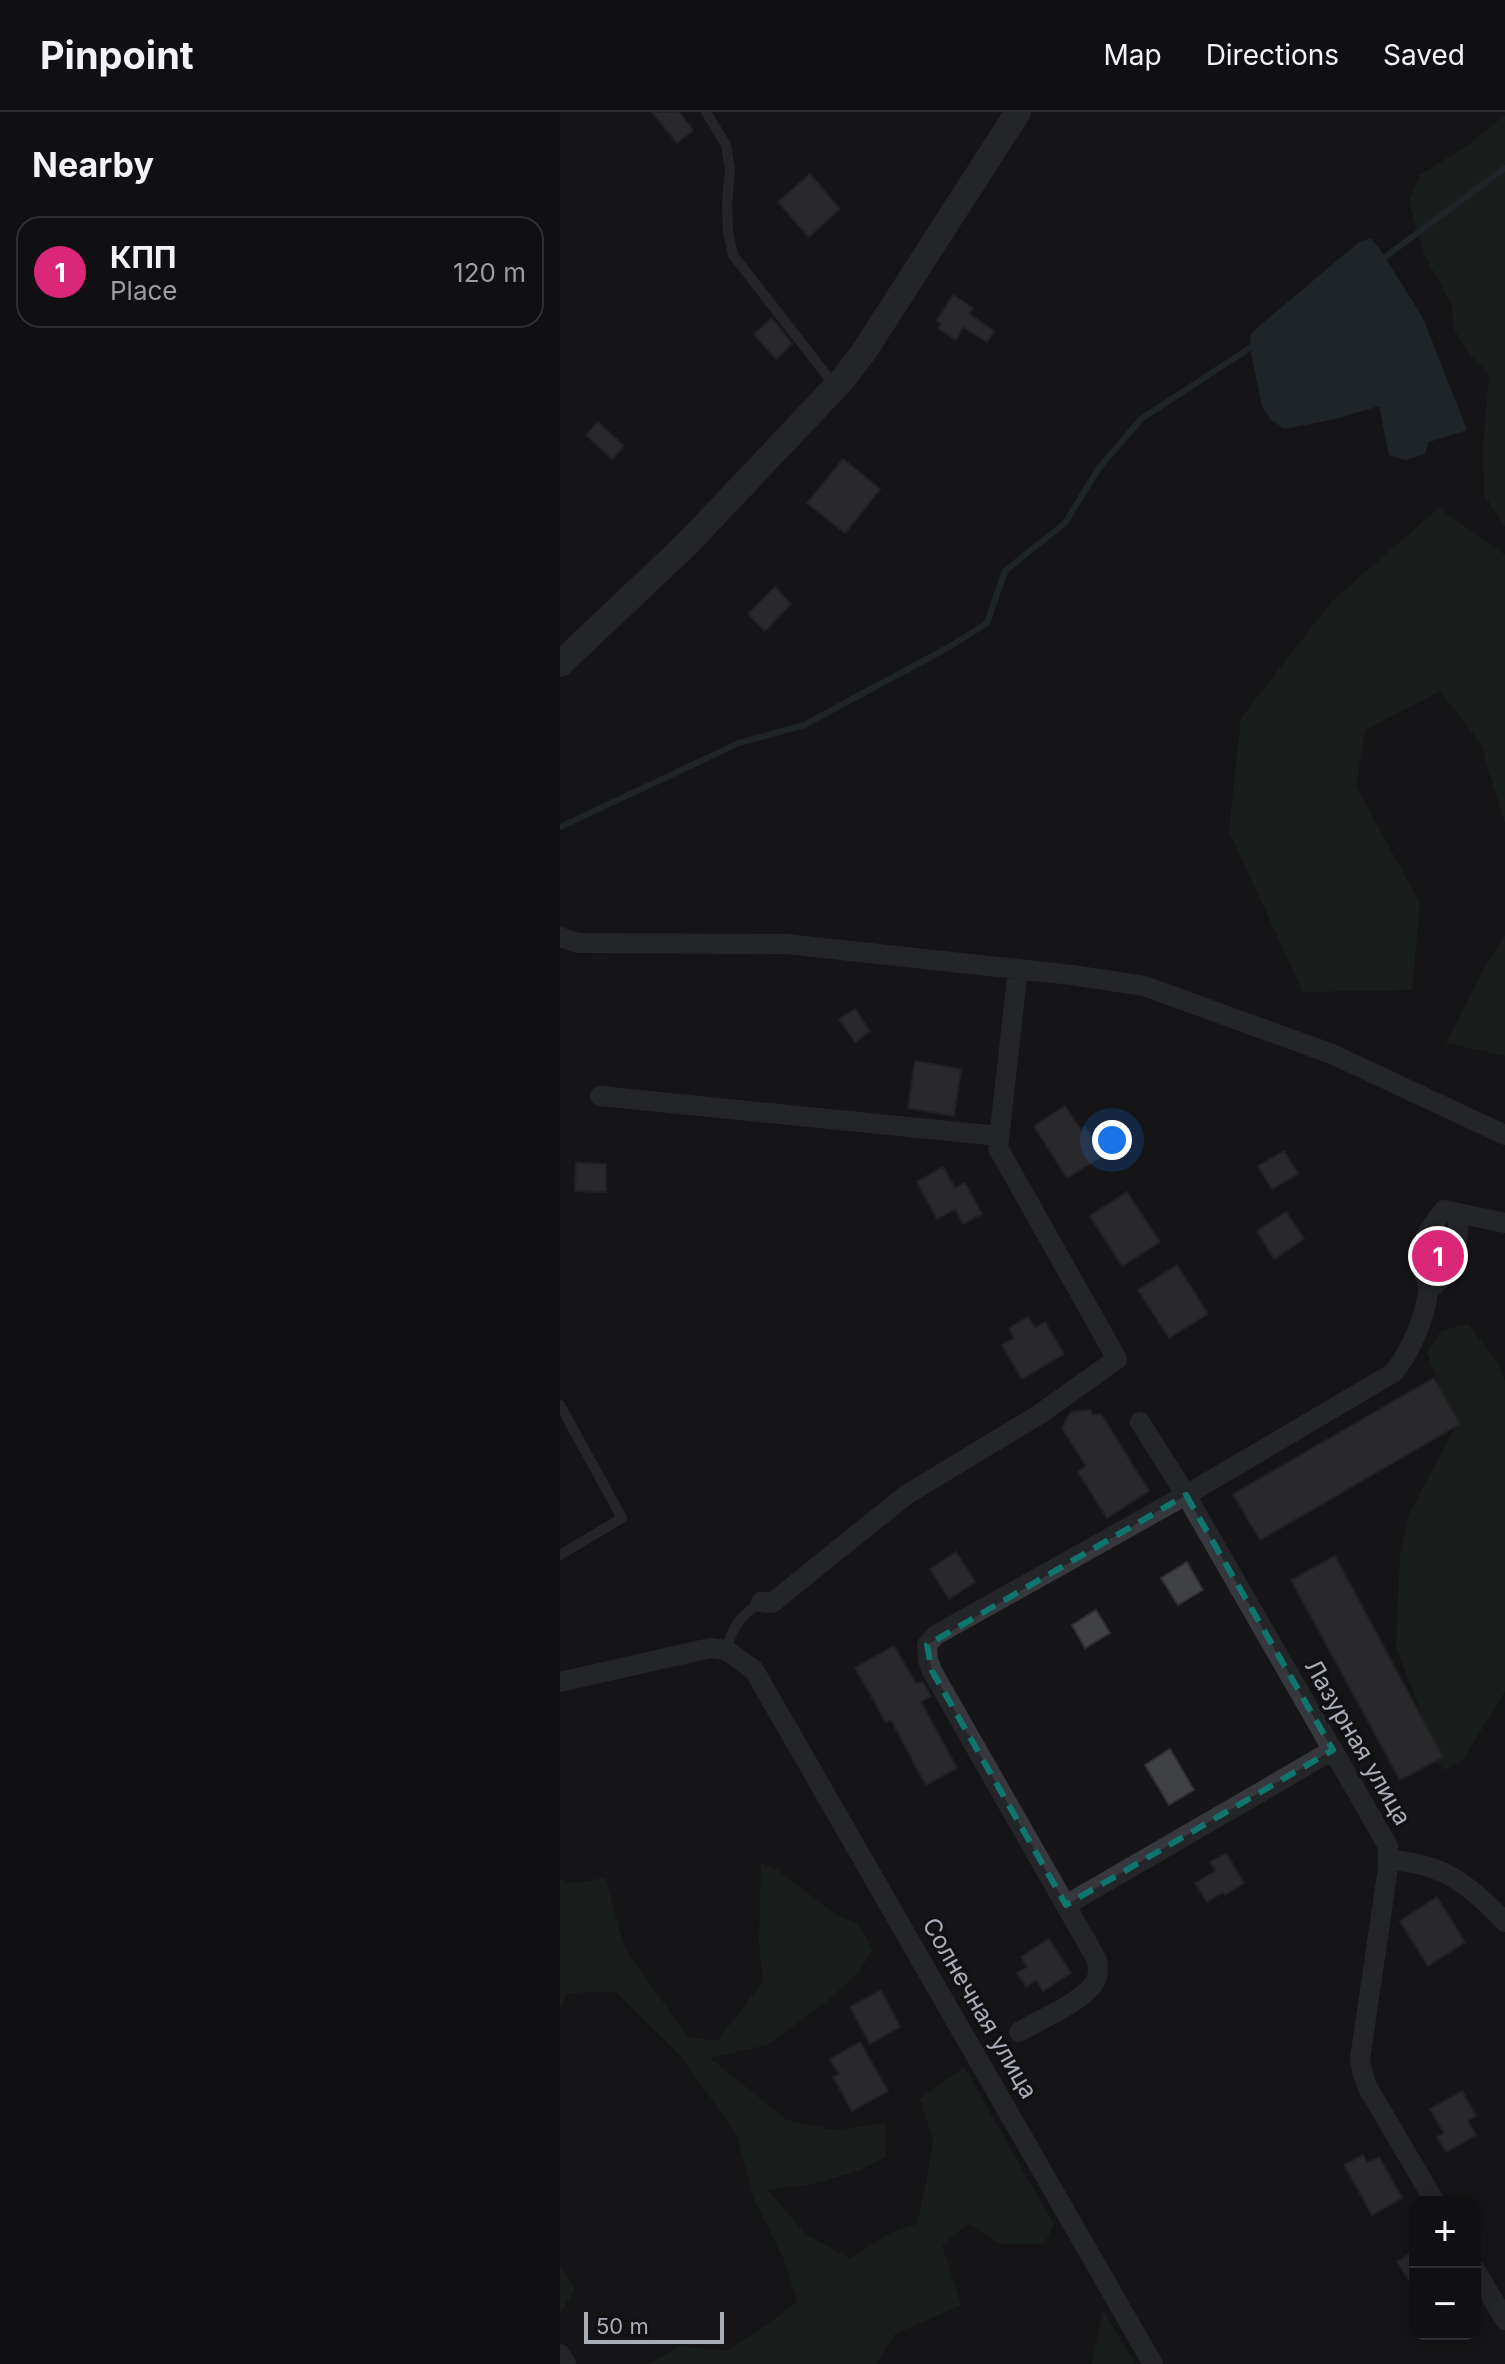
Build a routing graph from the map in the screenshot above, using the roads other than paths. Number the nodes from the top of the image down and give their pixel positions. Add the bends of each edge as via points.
1 (706, 112) edge
2 (1018, 112) edge
3 (836, 388) junction
4 (560, 664) edge
5 (560, 937) edge
6 (1018, 969) junction
7 (600, 1096) dead end
8 (1505, 1135) edge
9 (999, 1136) junction
10 (1450, 1212) junction
11 (1505, 1223) edge
12 (1428, 1290) junction
13 (560, 1405) edge
14 (1140, 1422) dead end
15 (1186, 1495) junction
16 (560, 1555) edge
17 (761, 1602) joint
18 (726, 1650) junction
19 (560, 1682) edge
20 (1333, 1750) junction
21 (1389, 1860) junction
22 (1066, 1905) junction
23 (1505, 1922) edge
24 (1019, 2032) dead end
25 (1431, 2196) edge
26 (1481, 2279) edge
27 (1505, 2320) edge
28 (560, 2354) edge
29 (566, 2364) edge
30 (1153, 2364) edge

1 - 3 lane via 726,145 733,255
2 - 3 street
3 - 4 street via 687,544
5 - 6 street via 578,943 786,944
6 - 8 street via 1144,986 1332,1054
6 - 9 street
7 - 9 street
9 - 17 street via 998,1148 1117,1359 1040,1414 906,1495 772,1603
10 - 11 street
10 - 12 street via 1457,1236 1454,1254
10 - 12 street via 1423,1241 1421,1262
12 - 15 street via 1415,1340 1393,1373
13 - 16 lane via 622,1518
14 - 15 street, Лазурная улица
15 - 20 street, Лазурная улица
15 - 22 street via 936,1635 927,1645 932,1671
17 - 18 lane via 733,1628
18 - 19 street via 700,1648
18 - 30 street, Солнечная улица via 760,1678
20 - 21 street, Лазурная улица via 1388,1846
20 - 22 street
21 - 23 street via 1412,1861 1451,1875
21 - 25 street, Лазурная улица via 1360,2059 1368,2088
22 - 24 street via 1097,1960 1096,1982
26 - 27 street
28 - 29 street

